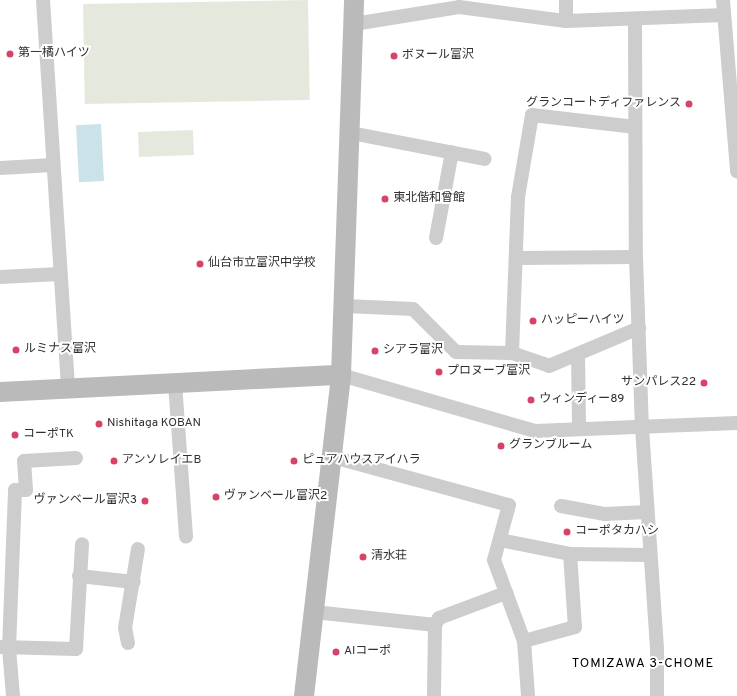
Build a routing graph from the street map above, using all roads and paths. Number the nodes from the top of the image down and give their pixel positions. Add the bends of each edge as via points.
1 (43, 0) edge
2 (354, 0) edge
3 (566, 0) edge
4 (723, 0) edge
5 (724, 15) junction
6 (635, 19) junction
7 (566, 21) junction
8 (354, 24) junction
9 (635, 127) junction
10 (351, 133) junction
11 (452, 152) junction
12 (485, 159) dead end
13 (53, 165) junction
14 (0, 168) edge
15 (737, 170) edge
16 (436, 238) dead end
17 (636, 257) junction
18 (517, 258) junction
19 (60, 274) junction
20 (0, 277) edge
21 (345, 306) junction
22 (639, 328) junction
23 (512, 353) junction
24 (578, 354) junction
25 (341, 374) junction
26 (175, 383) junction
27 (68, 388) junction
28 (0, 392) edge
29 (737, 423) edge
30 (642, 428) junction
31 (579, 430) junction
32 (333, 457) junction
33 (76, 458) dead end
34 (561, 506) dead end
35 (647, 512) junction
36 (186, 537) dead end
37 (500, 540) junction
38 (82, 544) dead end
39 (138, 549) dead end
40 (570, 554) junction
41 (650, 555) junction
42 (79, 576) junction
43 (134, 582) junction
44 (506, 593) junction
45 (314, 612) junction
46 (435, 625) junction
47 (524, 641) junction
48 (128, 643) dead end
49 (4, 648) edge
50 (13, 696) edge
51 (304, 696) edge
52 (434, 696) edge
53 (528, 696) edge
54 (657, 696) edge

1 - 13 street
2 - 8 street
3 - 7 street
4 - 5 street
5 - 6 street
5 - 15 street
6 - 7 street
6 - 9 street
7 - 8 street via 459,7
8 - 10 street
9 - 17 street
9 - 18 street via 532,115 518,197
10 - 11 street
10 - 21 street
11 - 12 street
11 - 16 street
13 - 14 street
13 - 19 street
17 - 18 street
17 - 22 street
18 - 23 street
19 - 20 street
19 - 27 street
21 - 23 street via 413,309 456,352
21 - 25 street
22 - 24 street
22 - 30 street
23 - 24 street via 549,366
24 - 31 street
25 - 26 street
25 - 31 street via 534,430
25 - 32 street
26 - 27 street
26 - 36 street
27 - 28 street
29 - 30 street
30 - 31 street
30 - 35 street
32 - 37 street via 509,505
32 - 45 street
33 - 49 street via 24,461 26,490 15,490
34 - 35 street via 605,514
35 - 41 street
37 - 40 street
37 - 44 street via 494,560
38 - 42 street
39 - 43 street
40 - 41 street
40 - 47 street via 575,627
41 - 54 street via 657,650
42 - 43 street
42 - 49 street via 76,649
43 - 48 street via 125,628
44 - 46 street via 439,618
44 - 47 street
45 - 46 street
45 - 51 street
46 - 52 street
47 - 53 street
49 - 50 street

